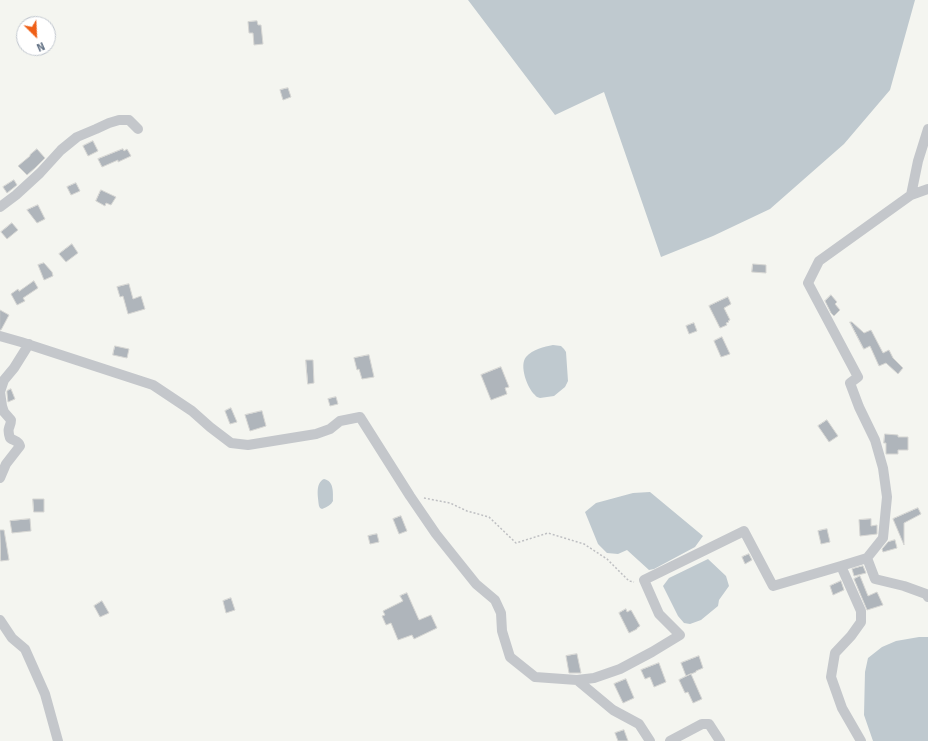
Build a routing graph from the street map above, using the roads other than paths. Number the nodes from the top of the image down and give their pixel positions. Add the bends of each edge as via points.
1 (138, 129) dead end
2 (928, 129) edge
3 (928, 189) edge
4 (911, 195) junction
5 (0, 207) edge
6 (0, 336) edge
7 (29, 344) junction
8 (0, 478) edge
9 (867, 558) junction
10 (841, 566) junction
11 (928, 597) edge
12 (0, 620) edge
13 (578, 680) junction
14 (58, 741) edge
15 (650, 741) edge
16 (670, 741) edge
17 (720, 741) edge
18 (860, 741) edge

1 - 5 street via 129,120 119,120 78,137
2 - 4 street
3 - 4 street
4 - 9 street via 820,261 808,283 858,377 850,383 875,440 883,468 887,497 883,538
6 - 7 street
7 - 8 street via 4,380 0,392 4,412 11,420 8,430 10,438 17,441 20,446 6,464
7 - 13 street via 153,385 192,411 231,443 248,445 316,434 330,429 340,421 360,417 436,534 476,584 495,600 501,613 502,631 510,657 535,677
9 - 10 street
9 - 11 street via 875,578 904,586
10 - 13 street via 773,586 744,531 644,580 659,614 680,635 620,669 594,678
10 - 18 street via 861,611 861,622 835,653 831,677 842,708
12 - 14 street via 12,638 25,649 45,694
13 - 15 street via 613,710 639,724
16 - 17 street via 702,724 709,724

